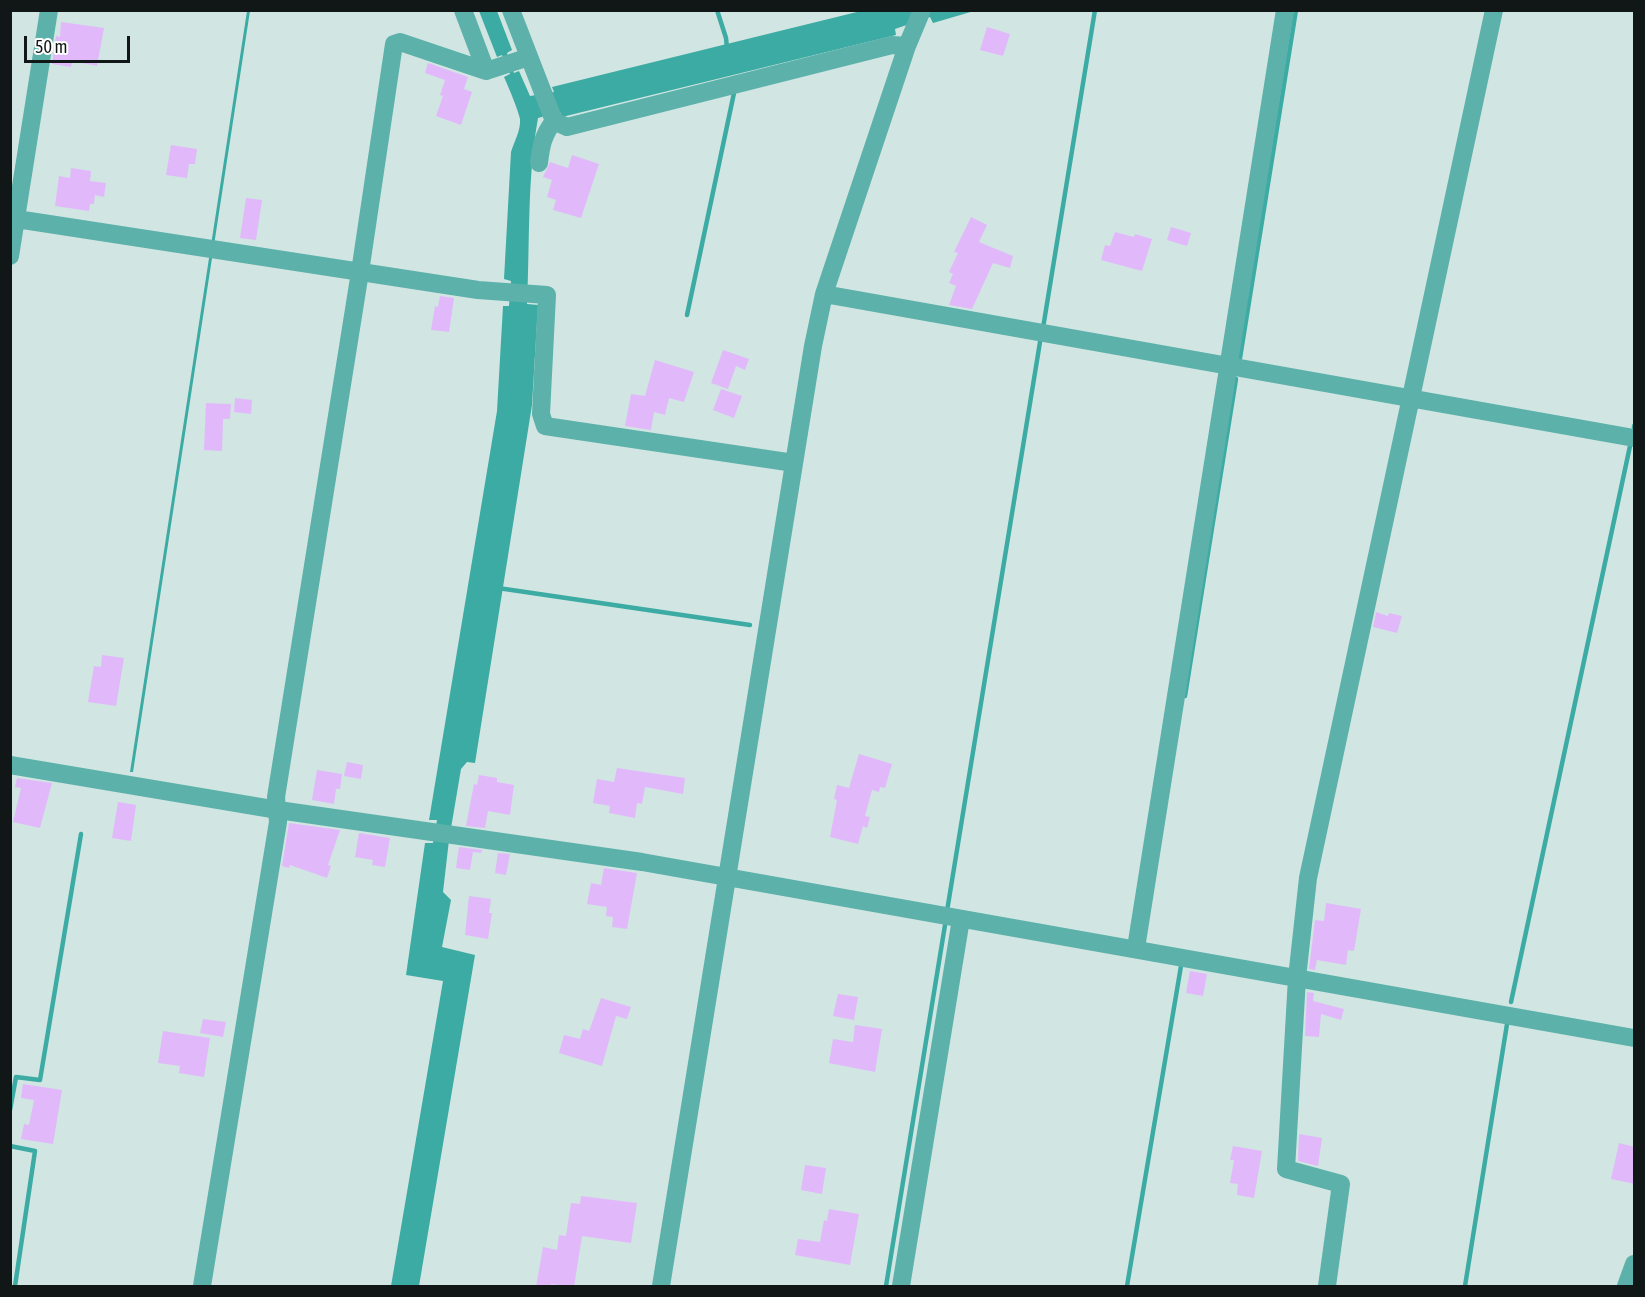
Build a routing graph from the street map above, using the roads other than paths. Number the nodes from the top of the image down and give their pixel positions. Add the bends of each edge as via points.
1 (49, 10) edge
2 (463, 10) edge
3 (512, 10) edge
4 (1285, 10) edge
5 (1494, 10) edge
6 (918, 18) edge
7 (907, 46) junction
8 (507, 64) junction
9 (553, 119) junction
10 (539, 163) dead end
11 (13, 218) edge
12 (10, 256) edge
13 (360, 272) junction
14 (824, 294) junction
15 (1228, 367) junction
16 (1411, 399) junction
17 (1635, 438) edge
18 (794, 463) junction
19 (10, 765) edge
20 (278, 810) junction
21 (727, 876) junction
22 (951, 917) junction
23 (1136, 948) junction
24 (1297, 978) junction
25 (1635, 1038) edge
26 (1635, 1264) edge
27 (202, 1287) edge
28 (661, 1287) edge
29 (901, 1287) edge
30 (1327, 1287) edge
31 (1626, 1287) edge

1 - 11 street
2 - 8 street
3 - 8 street
4 - 15 street
5 - 16 street
6 - 7 street
7 - 9 street via 892,45 567,127
7 - 14 street
8 - 9 street via 541,87
8 - 13 street via 400,42 394,45
9 - 10 street via 545,132
11 - 12 street
11 - 13 street
13 - 18 street via 547,295 541,414 545,426
13 - 20 street via 276,797
14 - 15 street
14 - 18 street
15 - 16 street
15 - 23 street
16 - 17 street
16 - 24 street via 1308,878
18 - 21 street
19 - 20 street
20 - 21 street
20 - 27 street
21 - 22 street
21 - 28 street
22 - 23 street
22 - 29 street
23 - 24 street
24 - 25 street
24 - 30 street via 1286,1169 1341,1184
26 - 31 street

